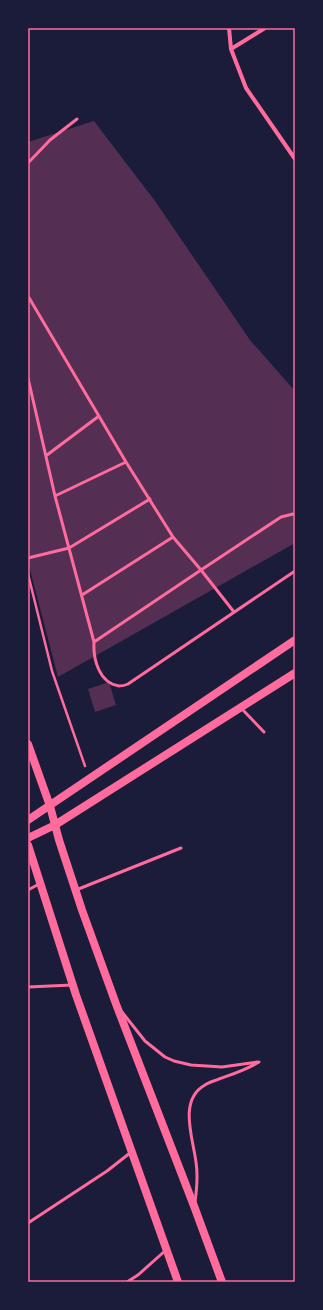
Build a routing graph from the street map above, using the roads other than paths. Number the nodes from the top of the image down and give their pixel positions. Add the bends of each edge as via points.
1 (230, 28) edge
2 (265, 28) edge
3 (231, 49) junction
4 (77, 119) dead end
5 (293, 151) edge
6 (295, 159) edge
7 (28, 163) edge
8 (28, 296) edge
9 (28, 378) edge
10 (99, 416) junction
11 (46, 455) junction
12 (126, 462) junction
13 (55, 496) junction
14 (150, 499) junction
15 (295, 515) edge
16 (173, 537) junction
17 (69, 548) junction
18 (28, 558) edge
19 (201, 570) junction
20 (295, 571) edge
21 (82, 595) junction
22 (234, 612) junction
23 (295, 640) edge
24 (94, 642) junction
25 (295, 673) edge
26 (241, 708) junction
27 (264, 732) dead end
28 (28, 744) edge
29 (50, 806) junction
30 (28, 820) edge
31 (55, 826) junction
32 (28, 838) edge
33 (28, 845) edge
34 (181, 848) dead end
35 (40, 883) junction
36 (28, 890) edge
37 (76, 890) junction
38 (73, 985) junction
39 (28, 987) edge
40 (116, 1004) junction
41 (131, 1152) junction
42 (194, 1206) junction
43 (28, 1223) edge
44 (166, 1250) junction
45 (127, 1282) edge
46 (178, 1282) edge
47 (222, 1282) edge

1 - 3 street
2 - 3 street
3 - 5 street via 246,88
4 - 7 lane via 50,140
5 - 6 street
8 - 10 lane
9 - 11 lane
10 - 11 lane
10 - 12 lane
11 - 13 lane
12 - 13 lane
12 - 14 lane
13 - 17 lane
14 - 16 lane
14 - 17 lane
15 - 19 lane via 281,517
16 - 19 lane
16 - 21 lane
17 - 18 lane
17 - 21 lane
19 - 22 lane
19 - 24 lane
20 - 22 lane
21 - 24 lane
22 - 24 lane via 128,684 119,686 101,674 94,654
23 - 29 main road
25 - 26 main road
26 - 27 lane
26 - 31 main road
28 - 29 main road
29 - 30 main road
29 - 31 main road
31 - 32 main road
31 - 37 main road
33 - 35 main road
34 - 37 lane
35 - 36 lane
35 - 38 main road
37 - 40 main road
38 - 39 lane
38 - 41 main road
40 - 42 main road
40 - 42 lane via 145,1041 164,1057 191,1065 222,1067 259,1062 204,1085 192,1098 189,1118 198,1187
41 - 43 lane via 107,1171
41 - 44 main road
42 - 47 main road
44 - 45 lane
44 - 46 main road

